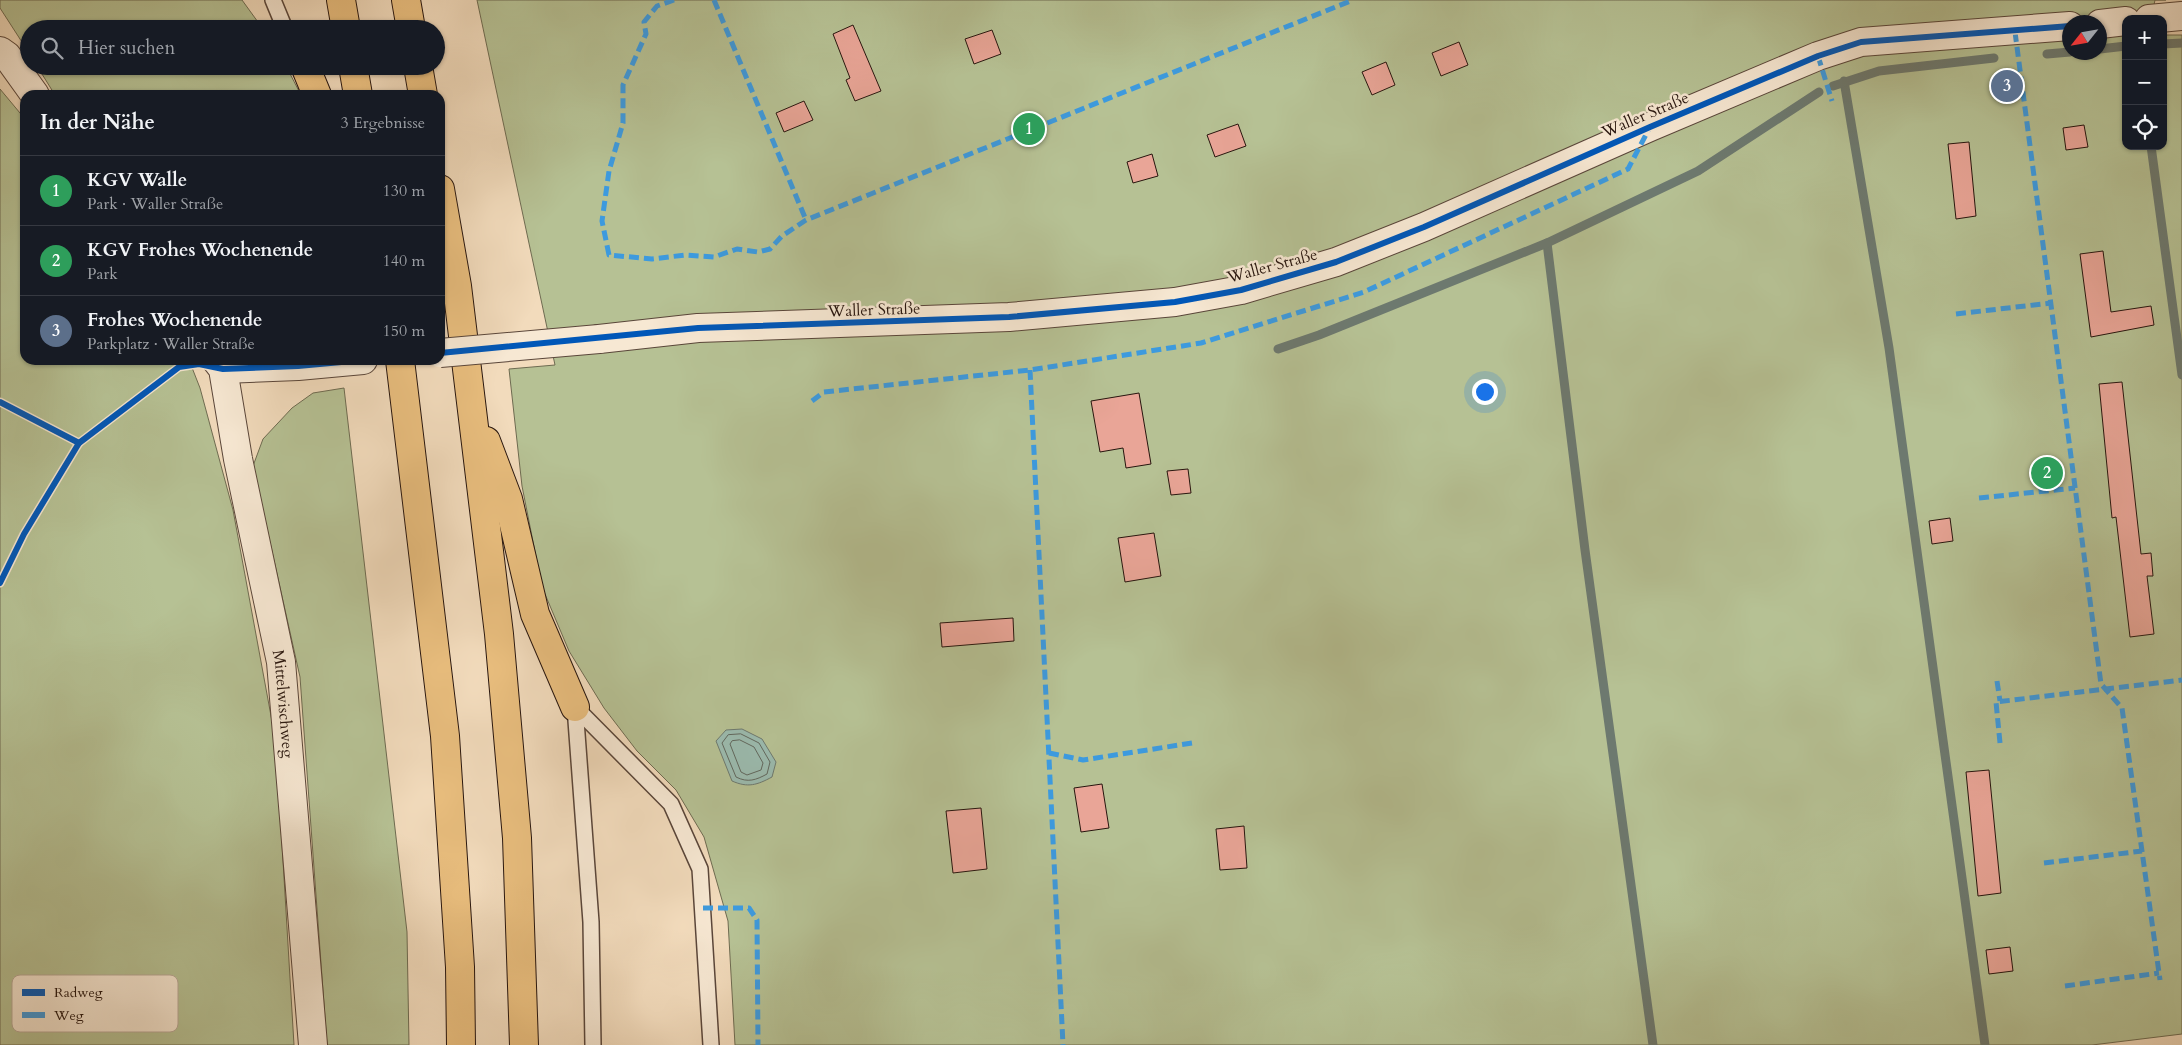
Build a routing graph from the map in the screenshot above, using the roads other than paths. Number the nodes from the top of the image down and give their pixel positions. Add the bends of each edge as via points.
1 (273, 0) edge
2 (341, 0) edge
3 (406, 0) edge
4 (2182, 16) edge
5 (2167, 17) edge
6 (281, 20) edge
7 (344, 20) edge
8 (409, 20) edge
9 (2122, 21) edge
10 (2107, 23) edge
11 (2062, 27) edge
12 (2, 51) edge
13 (20, 75) edge
14 (20, 75) edge
15 (309, 75) edge
16 (355, 75) edge
17 (420, 75) edge
18 (31, 90) edge
19 (315, 90) edge
20 (357, 90) edge
21 (422, 90) edge
22 (445, 216) edge
23 (445, 353) edge
24 (220, 365) edge
25 (259, 365) edge
26 (309, 365) edge
27 (401, 365) edge
28 (472, 403) junction
29 (575, 706) junction
30 (313, 1045) edge
31 (461, 1045) edge
32 (524, 1045) edge
33 (593, 1045) edge
34 (711, 1045) edge

1 - 6 lane
2 - 7 highway
3 - 8 highway
4 - 5 street
9 - 10 street
11 - 23 street, Waller Straße, bridge via 1861,42 1818,56 1650,127 1424,227 1336,262 1242,290 1175,302 1019,316 698,328
12 - 14 street
13 - 18 street
15 - 19 highway
16 - 20 highway
17 - 21 highway
22 - 28 highway via 458,286
24 - 30 street, Mittelwischweg via 281,662
25 - 26 street
27 - 31 highway via 445,736 460,967
28 - 29 highway via 508,499 535,614
28 - 32 highway via 499,634 517,838
29 - 33 lane via 591,922
29 - 34 lane via 671,804 700,870

